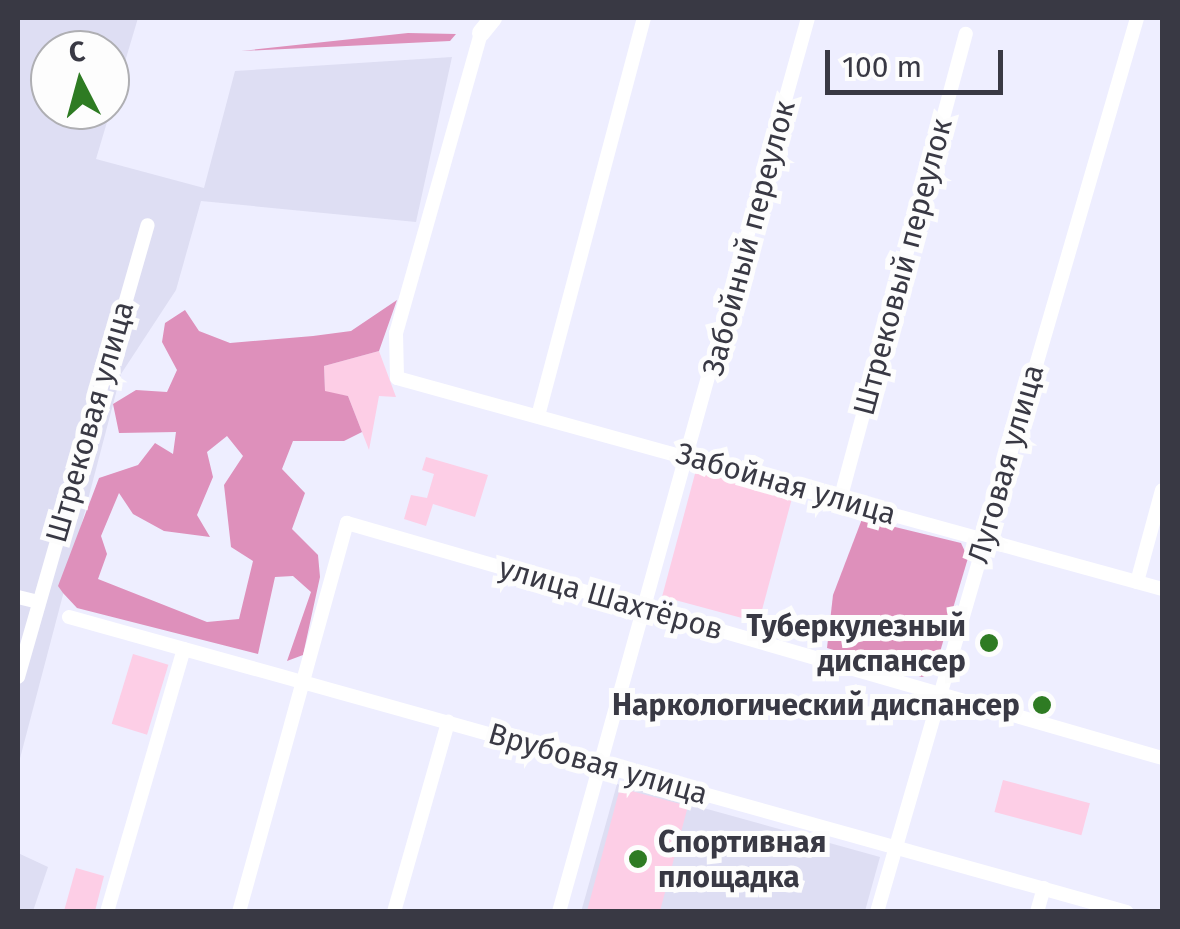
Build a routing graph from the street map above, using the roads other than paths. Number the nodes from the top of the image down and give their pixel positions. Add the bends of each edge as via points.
1 (493, 18) edge
2 (644, 18) edge
3 (808, 18) edge
4 (1138, 18) edge
5 (482, 33) joint
6 (966, 34) dead end
7 (148, 225) dead end
8 (538, 416) junction
9 (690, 458) junction
10 (1162, 490) edge
11 (840, 500) junction
12 (985, 539) junction
13 (1136, 582) junction
14 (1162, 589) edge
15 (18, 597) edge
16 (38, 602) junction
17 (647, 609) junction
18 (69, 617) dead end
19 (184, 648) junction
20 (18, 677) edge
21 (303, 683) junction
22 (937, 692) junction
23 (448, 722) junction
24 (1162, 758) edge
25 (602, 765) junction
26 (895, 846) junction
27 (1044, 888) junction
28 (107, 912) edge
29 (238, 912) edge
30 (394, 912) edge
31 (560, 912) edge
32 (877, 912) edge
33 (1037, 912) edge
34 (1127, 912) edge

1 - 5 street
2 - 8 street
3 - 9 street, Забойный переулок
4 - 12 street, Луговая улица
5 - 8 street, Забойная улица via 396,333 397,378
6 - 11 street, Штрековый переулок
7 - 16 street, Штрековая улица
8 - 9 street, Забойная улица
9 - 11 street, Забойная улица
9 - 17 street, Забойный переулок
10 - 13 street
11 - 12 street, Забойная улица
12 - 13 street, Забойная улица
12 - 22 street, Луговая улица
13 - 14 street, Забойная улица
15 - 16 street
16 - 20 street, Штрековая улица
17 - 21 street, улица Шахтёров via 347,523
17 - 22 street, улица Шахтёров
17 - 25 street, Забойный переулок
18 - 19 street, Врубовая улица
19 - 21 street, Врубовая улица
19 - 28 street
21 - 23 street, Врубовая улица
21 - 29 street
22 - 24 street, улица Шахтёров
22 - 26 street, Луговая улица
23 - 25 street, Врубовая улица
23 - 30 street
25 - 26 street, Врубовая улица
25 - 31 street, Забойный переулок
26 - 27 street, Врубовая улица
26 - 32 street, Луговая улица
27 - 33 street
27 - 34 street, Врубовая улица

